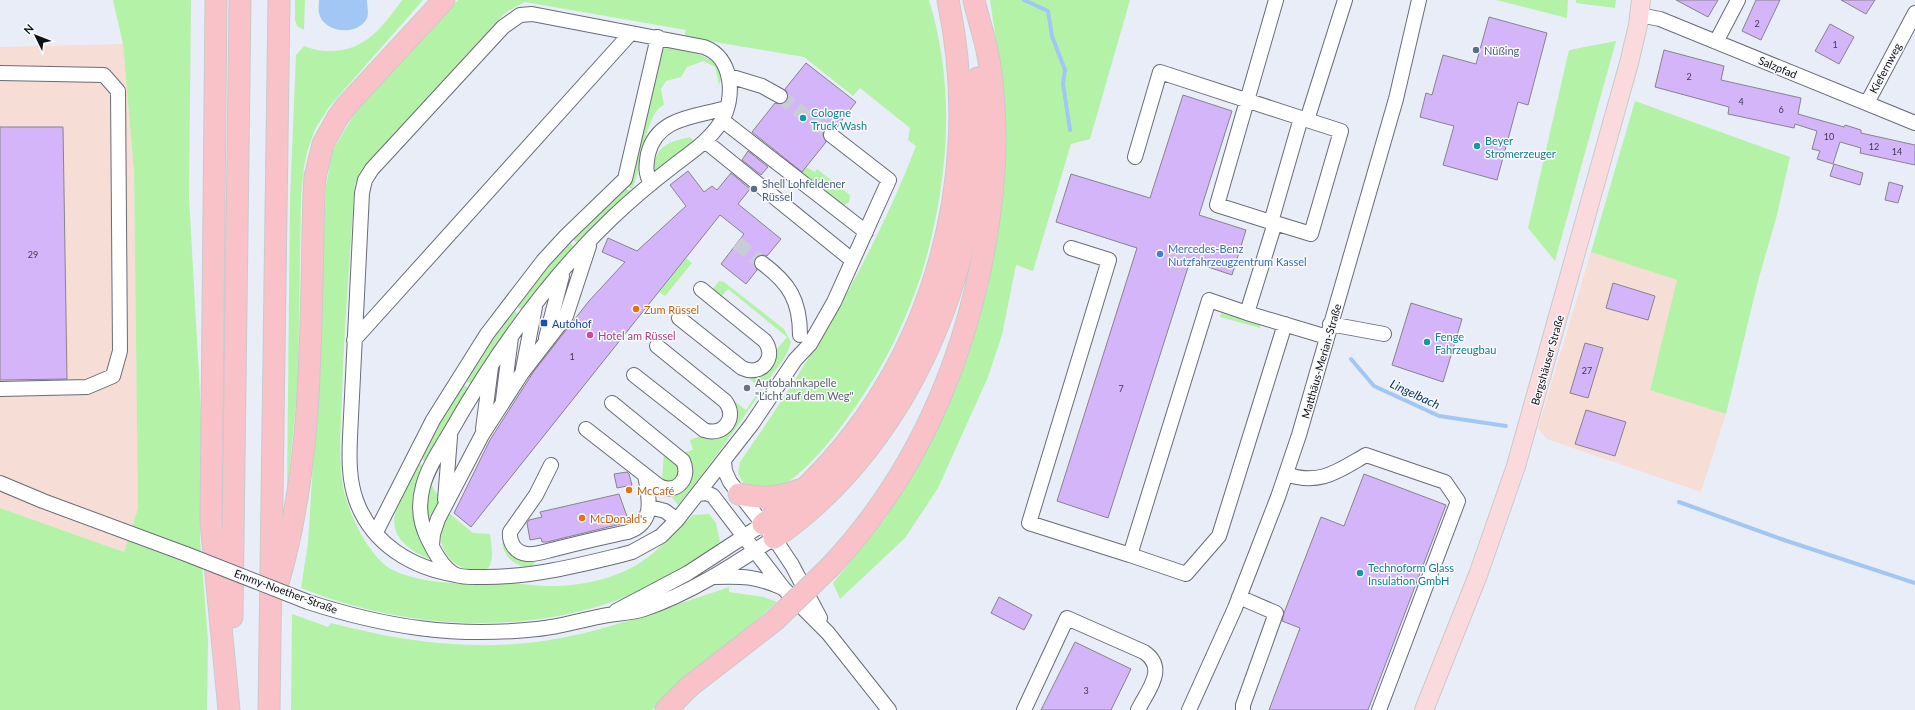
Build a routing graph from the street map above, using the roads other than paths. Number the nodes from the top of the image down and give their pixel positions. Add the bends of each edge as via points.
1 (208, 0) edge
2 (216, 0) edge
3 (240, 0) edge
4 (279, 0) edge
5 (434, 0) edge
6 (444, 0) edge
7 (948, 0) edge
8 (974, 0) edge
9 (1276, 0) edge
10 (1345, 0) edge
11 (1419, 0) edge
12 (1738, 0) edge
13 (1640, 8) edge
14 (1915, 13) edge
15 (978, 21) junction
16 (417, 30) junction
17 (630, 34) junction
18 (658, 37) junction
19 (1716, 42) junction
20 (216, 43) junction
21 (0, 73) edge
22 (729, 76) junction
23 (780, 96) tunnel mouth
24 (1247, 100) junction
25 (1867, 103) junction
26 (724, 114) junction
27 (1304, 119) junction
28 (1915, 123) edge
29 (830, 135) tunnel mouth
30 (705, 141) junction
31 (1135, 157) dead end
32 (651, 184) junction
33 (1273, 223) junction
34 (866, 232) junction
35 (591, 240) junction
36 (1071, 248) dead end
37 (852, 260) junction
38 (762, 263) tunnel mouth
39 (563, 271) junction
40 (701, 289) dead end
41 (535, 304) junction
42 (1247, 313) junction
43 (679, 318) dead end
44 (1285, 324) junction
45 (1329, 330) junction
46 (512, 334) junction
47 (1384, 334) dead end
48 (800, 335) dead end
49 (354, 340) junction
50 (545, 342) junction
51 (657, 346) dead end
52 (492, 362) junction
53 (522, 373) junction
54 (634, 375) dead end
55 (0, 389) edge
56 (503, 402) junction
57 (612, 403) dead end
58 (586, 429) dead end
59 (450, 432) junction
60 (482, 435) junction
61 (724, 461) junction
62 (551, 465) dead end
63 (1286, 474) junction
64 (645, 475) junction
65 (0, 482) edge
66 (802, 490) junction
67 (698, 494) junction
68 (739, 494) junction
69 (650, 507) junction
70 (444, 508) junction
71 (676, 520) junction
72 (768, 531) junction
73 (376, 532) junction
74 (744, 536) junction
75 (432, 546) junction
76 (755, 550) junction
77 (540, 552) junction
78 (1130, 555) junction
79 (561, 569) junction
80 (456, 575) junction
81 (711, 578) junction
82 (784, 589) junction
83 (1240, 598) junction
84 (270, 608) junction
85 (608, 614) junction
86 (828, 633) junction
87 (230, 710) edge
88 (269, 710) edge
89 (666, 710) edge
90 (888, 710) edge
91 (1024, 710) edge
92 (1138, 710) edge
93 (1189, 710) edge
94 (1244, 710) edge
95 (1379, 710) edge
96 (1424, 710) edge

1 - 20 highway
2 - 20 highway
3 - 87 highway
4 - 84 highway
5 - 16 highway
6 - 16 highway
7 - 66 highway via 958,60 961,130 955,193 947,237 936,276 910,340 884,388 851,437
8 - 15 highway
9 - 24 street
10 - 27 street
11 - 45 street, Matthäus-Merian-Straße via 1396,99
12 - 19 street
13 - 19 street, Salzpfad
13 - 96 main road, Bergshäuser Straße via 1613,123 1516,466 1490,545
14 - 25 street, Kiefernweg
15 - 72 highway via 977,166 966,237 948,301 914,375 870,444 817,503
15 - 89 highway, bridge via 989,58 992,84 995,160 988,234 971,310 951,374 937,406 902,473 858,534 830,567 774,621 690,686
16 - 84 highway via 346,106 330,129 319,159 314,193 309,380 303,454 292,532
17 - 18 street
17 - 49 street
17 - 49 street via 532,14 513,18 372,169 365,180 362,194
18 - 22 street via 711,50 724,63
18 - 73 street via 625,179 561,241 487,334 433,420
19 - 25 street, Salzpfad
20 - 87 highway via 211,522
21 - 55 street via 104,75 118,91 120,351 113,376 87,387
22 - 23 street via 762,86
22 - 26 street via 729,92
24 - 27 street
24 - 31 street via 1160,72
24 - 33 street via 1217,205
25 - 28 street, Salzpfad
26 - 30 street
26 - 32 street via 671,123 663,128 653,141 648,154 645,170
26 - 34 street
27 - 33 street
27 - 33 street via 1342,131 1311,234
29 - 34 street via 889,180
30 - 32 street
30 - 37 street
32 - 35 street
33 - 42 street
34 - 37 street
35 - 39 street
35 - 50 street via 566,316
36 - 78 street via 1110,260 1029,523
37 - 61 street via 834,302 810,344 795,360 768,402
38 - 48 street via 790,289 798,308
39 - 41 street
39 - 50 street
40 - 43 street via 766,340 770,351 767,362 763,367 753,371 742,368
41 - 46 street
41 - 53 street
42 - 44 street
42 - 78 street via 1209,300
44 - 45 street
44 - 78 street via 1219,536 1186,574
45 - 47 street
45 - 63 street, Matthäus-Merian-Straße
46 - 52 street
46 - 56 street
49 - 73 street via 349,466 360,510
50 - 53 street
51 - 54 street via 725,401 731,411 726,427 715,432 704,430
52 - 59 street
52 - 60 street
53 - 56 street
56 - 60 street
57 - 64 street via 679,457 686,467 681,484 671,489 660,487
58 - 64 street
59 - 70 street
59 - 75 street via 424,480 420,498 423,528
60 - 70 street
61 - 67 street
61 - 68 street via 727,477
62 - 77 street via 536,496 512,528 510,535 513,545 519,551 526,554
63 - 83 street, Matthäus-Merian-Straße
63 - 95 street via 1300,479 1329,477 1366,455 1445,482 1458,501
64 - 69 street
65 - 85 street, Emmy-Noether-Straße, bridge via 43,501 308,602 375,621 410,628 467,632 538,629
66 - 68 highway via 766,498
66 - 72 highway via 779,512
67 - 71 street
67 - 74 street via 707,493 713,496
68 - 72 street
69 - 71 street via 665,511
69 - 77 street via 642,522 632,530
70 - 75 street via 435,528
71 - 79 street via 661,536 632,552
72 - 74 street, Emmy-Noether-Straße
72 - 76 street, Emmy-Noether-Straße
72 - 86 street via 792,566
73 - 80 street via 398,554 413,563
74 - 76 street
74 - 85 street, Emmy-Noether-Straße via 688,573
75 - 80 street
76 - 81 street, Emmy-Noether-Straße
76 - 82 street
77 - 79 street
79 - 80 street via 522,576
81 - 82 street via 748,576 766,580
81 - 85 street, Emmy-Noether-Straße via 643,609
82 - 86 street
83 - 93 street, Matthäus-Merian-Straße
83 - 94 street via 1276,613 1243,705
84 - 88 highway
86 - 90 street
91 - 92 street via 1067,618 1152,657 1156,665 1155,675

